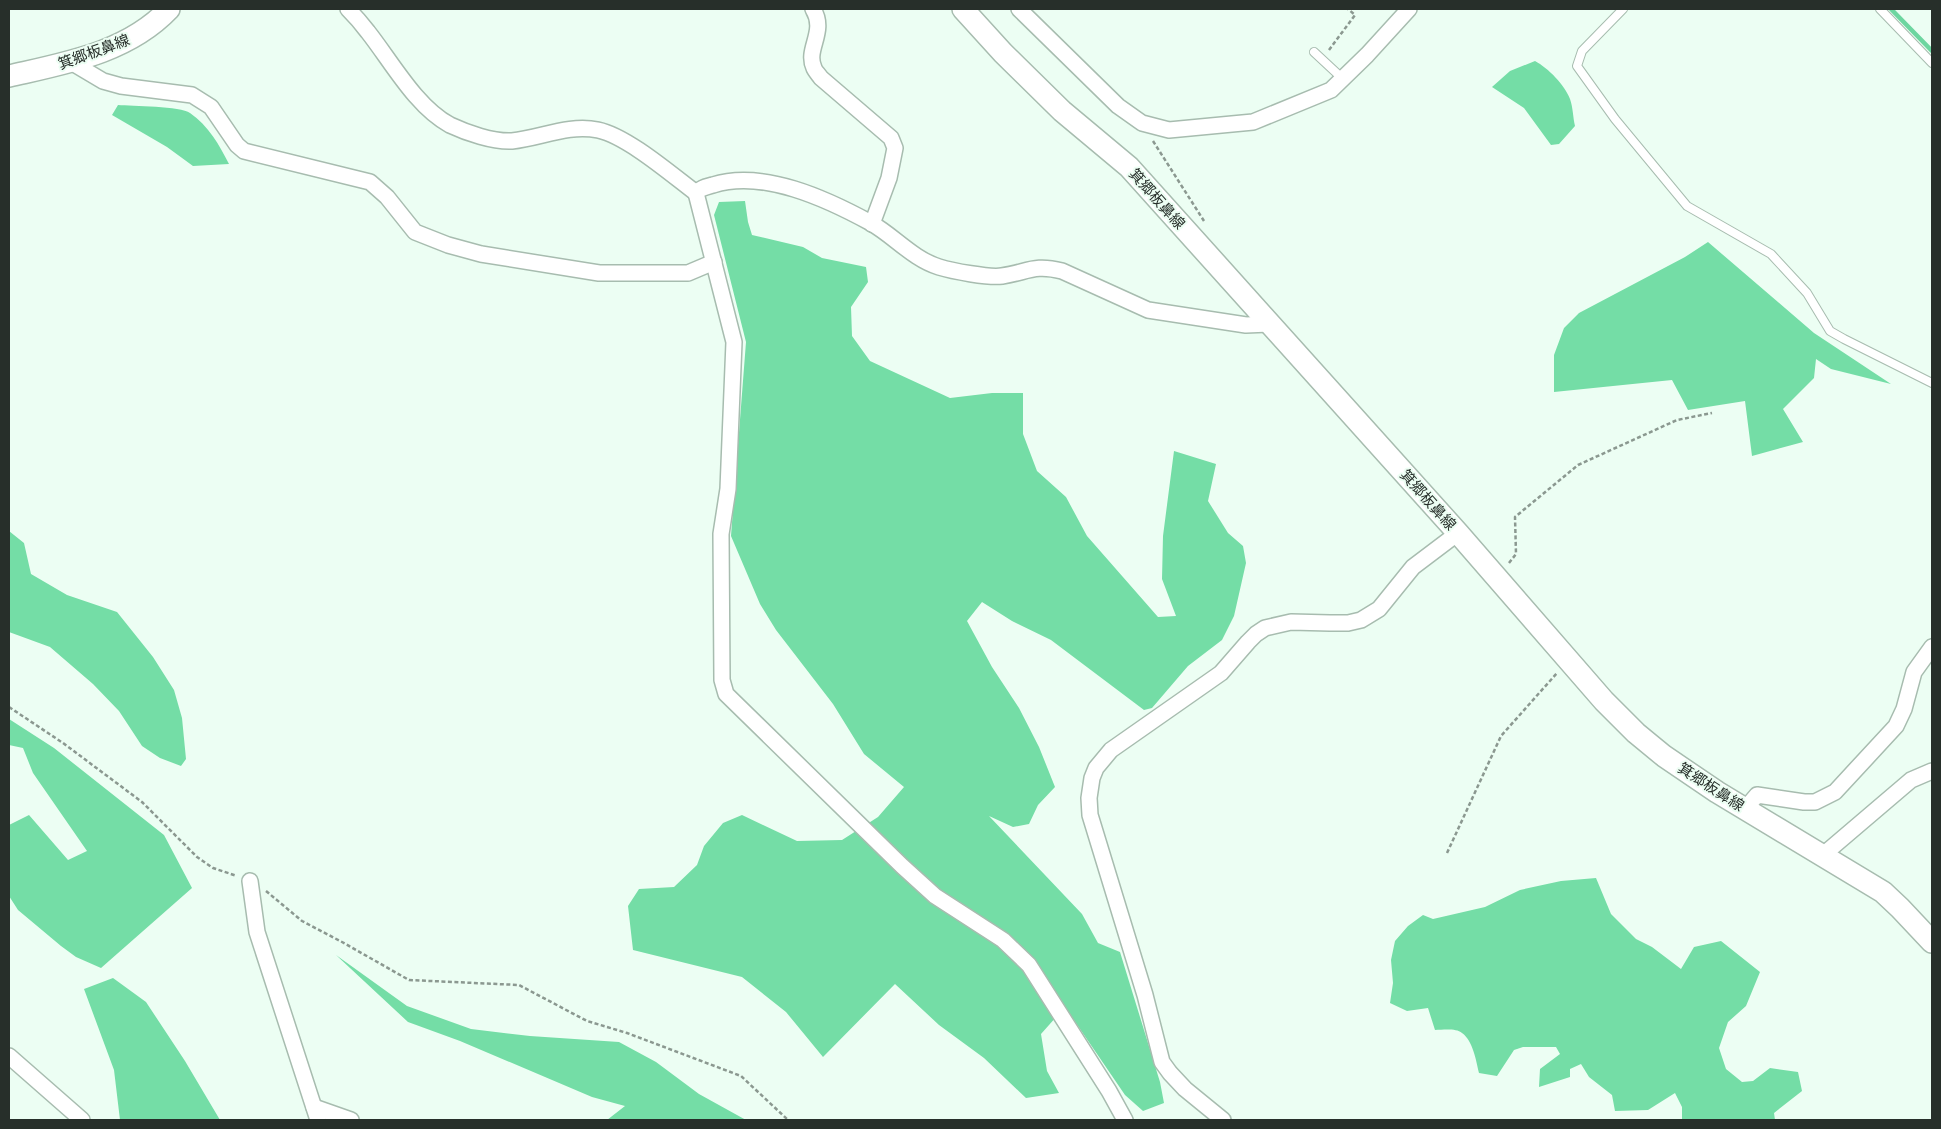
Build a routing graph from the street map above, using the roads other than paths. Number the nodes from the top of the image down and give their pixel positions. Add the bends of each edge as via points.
1 (169, 9) edge
2 (348, 9) edge
3 (813, 9) edge
4 (963, 9) edge
5 (1019, 9) edge
6 (1409, 9) edge
7 (1623, 9) edge
8 (1880, 9) edge
9 (1314, 52) dead end
10 (71, 62) junction
11 (1932, 63) edge
12 (9, 76) edge
13 (1343, 79) junction
14 (696, 193) junction
15 (872, 224) junction
16 (714, 262) junction
17 (1269, 324) junction
18 (1932, 383) edge
19 (1458, 533) junction
20 (1932, 647) edge
21 (1932, 771) edge
22 (1745, 808) junction
23 (1823, 855) junction
24 (250, 881) road end
25 (1932, 942) edge
26 (9, 1056) edge
27 (16, 1070) edge
28 (316, 1114) edge
29 (82, 1120) edge
30 (351, 1120) edge
31 (1124, 1120) edge
32 (1223, 1120) edge

1 - 10 main road, 箕郷板鼻線 via 129,41
2 - 14 street via 402,79 448,124 477,136 510,141 568,129 598,130 619,138
3 - 15 street via 819,25 812,54 813,66 821,78 890,138 895,148 889,178
4 - 17 main road, 箕郷板鼻線 via 1062,111 1129,167
5 - 13 street via 1103,93 1133,118 1169,130 1253,122 1331,90
6 - 13 street
7 - 18 lane via 1582,51 1577,66 1615,119 1687,206 1771,254 1806,293 1830,330
8 - 11 lane
9 - 13 lane
10 - 12 main road, 箕郷板鼻線
10 - 16 street via 103,81 121,86 192,95 211,106 244,151 370,182 416,232 448,245 481,254 599,274 688,273
14 - 15 street via 699,189 727,181 754,180 783,186 828,202
14 - 16 street
15 - 17 street via 938,266 992,276 1049,268 1148,310 1246,325
16 - 31 street via 734,342 728,489 721,534 722,680 726,694 935,896 1003,940 1029,965
17 - 19 main road, 箕郷板鼻線
19 - 22 main road, 箕郷板鼻線 via 1604,702 1636,733 1684,770
19 - 32 street via 1413,567 1379,609 1361,620 1348,623 1291,622 1261,631 1221,673 1111,750 1094,773 1089,789 1090,815 1145,994 1162,1062 1185,1088
20 - 22 street via 1914,672 1896,726 1834,792 1815,802 1757,795
21 - 23 street via 1910,780
22 - 23 main road, 箕郷板鼻線
23 - 25 main road, 箕郷板鼻線 via 1883,892
24 - 28 street via 257,932
26 - 27 street
27 - 29 street
28 - 30 street

